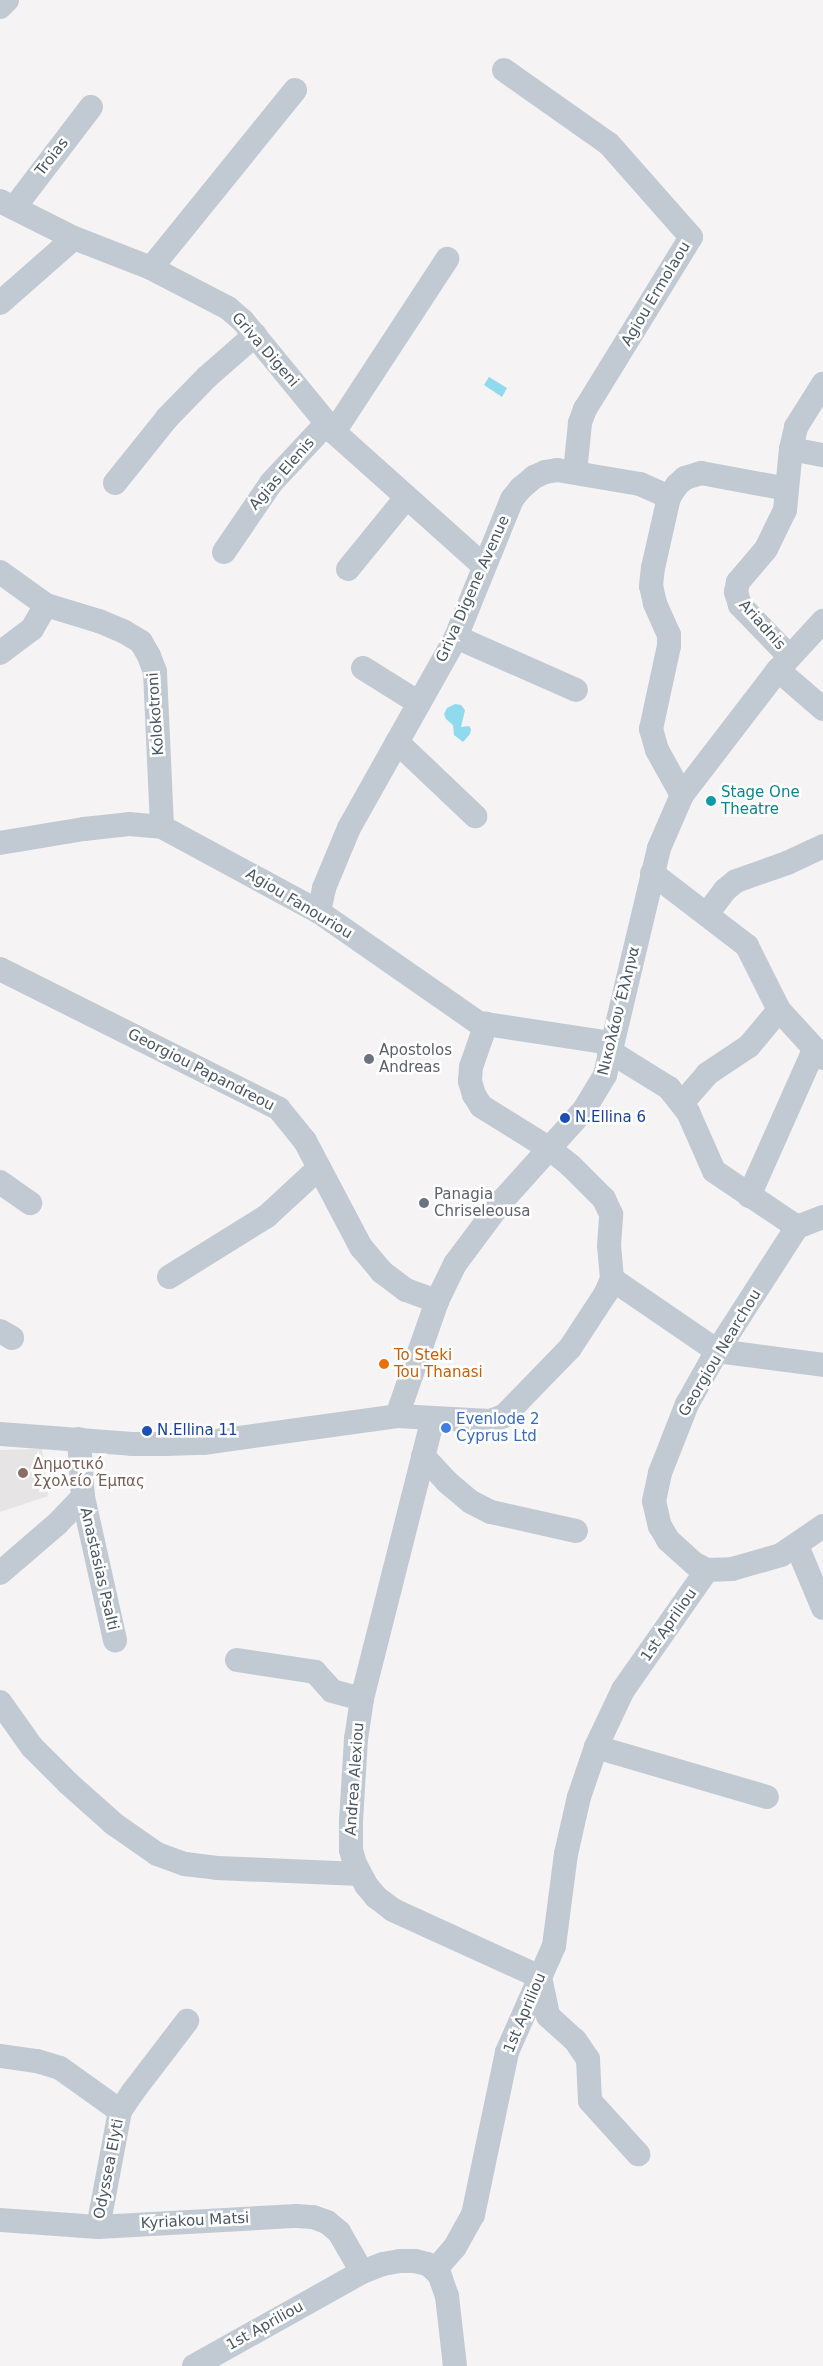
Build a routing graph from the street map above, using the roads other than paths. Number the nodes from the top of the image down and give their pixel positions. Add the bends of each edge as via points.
1 (7, 0) edge
2 (0, 7) edge
3 (504, 70) dead end
4 (295, 90) dead end
5 (91, 107) dead end
6 (7, 204) edge
7 (74, 238) junction
8 (447, 259) dead end
9 (151, 268) junction
10 (0, 303) edge
11 (255, 336) junction
12 (823, 384) edge
13 (330, 428) junction
14 (791, 449) junction
15 (823, 455) edge
16 (575, 472) junction
17 (114, 483) dead end
18 (788, 489) junction
19 (669, 497) junction
20 (406, 498) junction
21 (224, 552) dead end
22 (484, 566) junction
23 (348, 569) dead end
24 (0, 572) edge
25 (46, 605) junction
26 (823, 621) edge
27 (456, 637) junction
28 (0, 653) edge
29 (784, 663) junction
30 (363, 668) dead end
31 (576, 690) dead end
32 (419, 703) junction
33 (823, 709) edge
34 (397, 742) junction
35 (682, 795) junction
36 (475, 816) dead end
37 (162, 827) junction
38 (0, 843) edge
39 (823, 846) edge
40 (652, 873) junction
41 (319, 912) junction
42 (708, 914) junction
43 (0, 969) edge
44 (779, 1010) junction
45 (486, 1024) junction
46 (611, 1048) junction
47 (818, 1054) edge
48 (682, 1102) junction
49 (550, 1149) junction
50 (319, 1168) junction
51 (0, 1182) edge
52 (749, 1196) junction
53 (30, 1203) dead end
54 (823, 1217) edge
55 (797, 1227) junction
56 (169, 1277) dead end
57 (612, 1279) junction
58 (437, 1301) junction
59 (717, 1351) junction
60 (823, 1365) edge
61 (397, 1416) junction
62 (433, 1418) junction
63 (0, 1434) edge
64 (79, 1439) junction
65 (423, 1456) junction
66 (83, 1497) junction
67 (823, 1526) edge
68 (576, 1531) dead end
69 (797, 1546) junction
70 (707, 1570) junction
71 (0, 1573) edge
72 (823, 1608) edge
73 (115, 1640) dead end
74 (237, 1660) dead end
75 (362, 1699) junction
76 (0, 1702) edge
77 (596, 1747) junction
78 (767, 1797) dead end
79 (360, 1874) junction
80 (540, 1977) junction
81 (186, 2021) dead end
82 (0, 2056) edge
83 (120, 2111) junction
84 (638, 2154) dead end
85 (0, 2220) edge
86 (98, 2227) junction
87 (436, 2270) junction
88 (362, 2272) junction
89 (194, 2366) edge
90 (455, 2366) edge

1 - 2 street
3 - 16 street, Agiou Ermolaou via 609,144 691,238 585,409 580,423
4 - 9 street
5 - 6 street, Troias
6 - 7 street, Griva Digeni
7 - 9 street, Griva Digeni
7 - 10 street
8 - 13 street, Agias Elenis
9 - 11 street, Griva Digeni via 228,308
11 - 13 street, Griva Digeni
11 - 17 street via 207,377 167,418
12 - 14 street, Ariadnis via 799,418
13 - 20 street, Griva Digeni
13 - 21 street, Agias Elenis via 271,483
14 - 15 street
14 - 18 street, Ariadnis
16 - 19 street, Griva Digene Avenue via 640,484
16 - 22 street, Griva Digene Avenue via 546,472 520,488 512,499
18 - 19 street via 701,472 677,484
18 - 29 street, Ariadnis via 777,531 738,582 736,592 740,605
19 - 35 street via 651,586 669,635 669,646 651,729 657,750
20 - 22 street, Griva Digeni
20 - 23 street
22 - 27 street, Griva Digene Avenue
24 - 25 street, Kolokotroni
25 - 28 street via 32,629
25 - 37 street, Kolokotroni via 123,630 141,642 149,656 155,672
26 - 29 street, Νικολάου Έλληνα
27 - 31 street
27 - 32 street, Griva Digene Avenue
29 - 33 street, Ariadnis
29 - 35 street, Νικολάου Έλληνα
30 - 32 street
32 - 34 street, Griva Digene Avenue
34 - 36 street
34 - 41 street, Griva Digene Avenue via 349,828 324,888
35 - 40 street, Νικολάου Έλληνα
37 - 38 street, Agiou Fanouriou via 129,824
37 - 41 street, Agiou Fanouriou
39 - 42 street via 736,881 725,890
40 - 42 street
40 - 46 street, Νικολάου Έλληνα
41 - 45 street, Agiou Fanouriou via 465,1016
42 - 44 street via 747,946
43 - 50 street, Georgiou Papandreou via 279,1109 305,1141
44 - 47 street
44 - 48 street via 749,1046 707,1074
45 - 46 street, Agiou Fanouriou
45 - 49 street via 472,1067 470,1081 474,1095 481,1106
46 - 48 street, Agiou Fanouriou via 619,1057 669,1088
46 - 49 street, Νικολάου Έλληνα via 605,1074 596,1093
47 - 52 street
48 - 52 street via 714,1171
49 - 57 street via 595,1189 608,1206 611,1214
49 - 58 street, Νικολάου Έλληνα via 477,1233 455,1264
50 - 56 street via 267,1216
50 - 58 street, Georgiou Papandreou via 360,1247 406,1290
51 - 53 street
52 - 55 street
54 - 55 street
55 - 59 street, Georgiou Nearchou
57 - 59 street
57 - 62 street via 570,1348 504,1416 490,1421
58 - 61 street, Νικολάου Έλληνα
59 - 60 street
59 - 70 street, Georgiou Nearchou via 680,1419 660,1473 654,1501 660,1526 668,1540 695,1564
61 - 62 street
61 - 64 street via 203,1443 132,1444
62 - 65 street, Andrea Alexiou
63 - 64 street
64 - 66 street, Anastasias Psalti
65 - 68 street via 471,1502 491,1512
65 - 75 street, Andrea Alexiou
66 - 71 street
66 - 73 street, Anastasias Psalti
67 - 69 street
69 - 70 street via 761,1562 732,1569
69 - 72 street
70 - 77 street, 1st Apriliou via 623,1690
74 - 75 street via 315,1672 332,1691
75 - 79 street, Andrea Alexiou via 351,1821 352,1850
76 - 79 street via 32,1747 68,1784 114,1824 157,1854 185,1864 216,1868
77 - 78 street
77 - 80 street, 1st Apriliou via 579,1797 566,1854 554,1946
79 - 80 street, Andrea Alexiou via 376,1897 393,1910
80 - 84 street via 548,2016 575,2040 588,2059 590,2101
80 - 87 street, 1st Apriliou via 507,2052 473,2215 455,2247
81 - 83 street, Odyssea Elyti
82 - 83 street, Odyssea Elyti via 60,2068
83 - 86 street, Odyssea Elyti
85 - 86 street, Kyriakou Matsi
86 - 88 street, Kyriakou Matsi via 313,2217 327,2222 339,2232
87 - 88 street, 1st Apriliou via 414,2261 400,2260
87 - 90 street via 447,2296
88 - 89 street, 1st Apriliou

